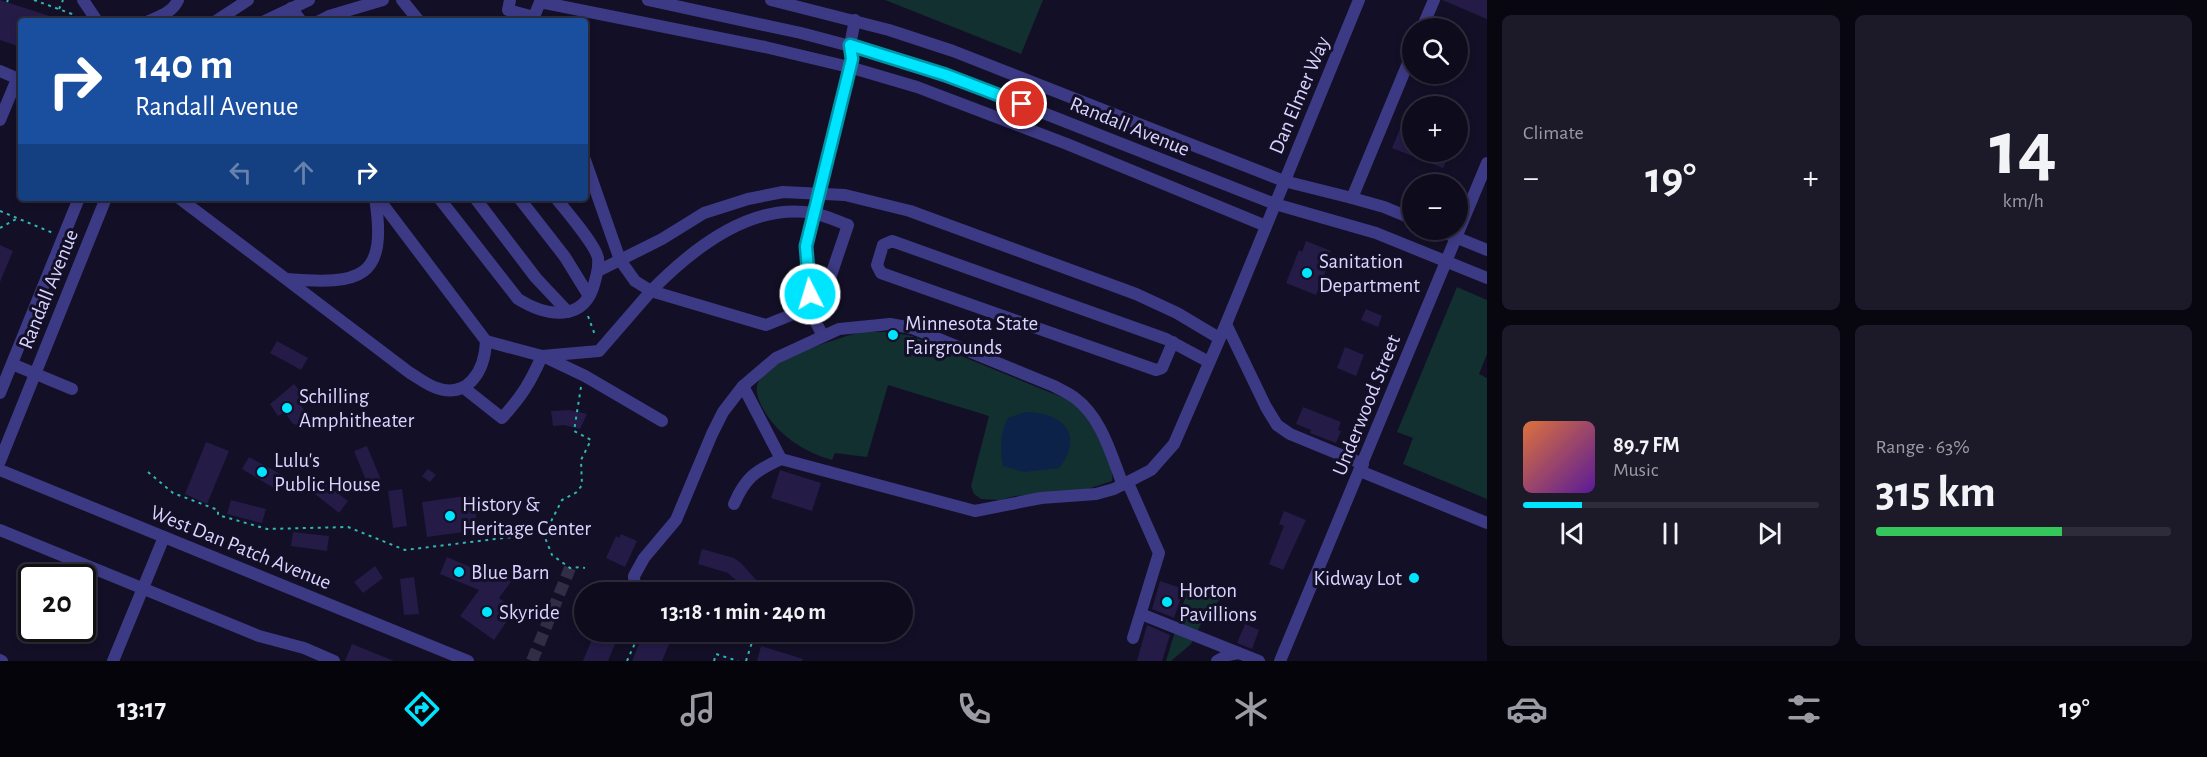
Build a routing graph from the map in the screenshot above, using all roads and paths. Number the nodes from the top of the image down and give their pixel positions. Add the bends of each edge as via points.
1 (34, 0) edge
2 (63, 0) edge
3 (83, 0) edge
4 (178, 0) edge
5 (248, 0) edge
6 (309, 0) edge
7 (383, 0) edge
8 (402, 0) edge
9 (510, 0) edge
10 (648, 0) edge
11 (771, 0) edge
12 (1359, 0) edge
13 (1434, 0) edge
14 (540, 1) edge
15 (291, 8) junction
16 (59, 9) junction
17 (75, 18) edge
18 (95, 18) edge
19 (156, 18) edge
20 (221, 18) edge
21 (271, 18) edge
22 (299, 18) edge
23 (325, 18) edge
24 (417, 18) edge
25 (532, 18) edge
26 (535, 18) edge
27 (1426, 18) edge
28 (855, 20) junction
29 (850, 45) junction
30 (849, 67) junction
31 (0, 71) edge
32 (1402, 78) edge
33 (18, 80) edge
34 (18, 82) edge
35 (0, 120) edge
36 (1487, 163) edge
37 (588, 169) edge
38 (1284, 181) junction
39 (818, 193) junction
40 (1352, 198) junction
41 (78, 201) edge
42 (105, 201) edge
43 (183, 201) edge
44 (376, 201) edge
45 (378, 201) edge
46 (441, 201) edge
47 (477, 201) edge
48 (521, 201) edge
49 (558, 201) edge
50 (1275, 204) junction
51 (1468, 208) edge
52 (0, 211) edge
53 (813, 213) junction
54 (1402, 214) edge
55 (18, 218) junction
56 (1266, 225) junction
57 (0, 228) edge
58 (63, 237) junction
59 (1455, 240) edge
60 (1463, 240) edge
61 (1487, 250) edge
62 (620, 260) junction
63 (1446, 261) junction
64 (598, 271) junction
65 (1487, 278) edge
66 (286, 279) junction
67 (808, 281) junction
68 (651, 291) junction
69 (586, 300) junction
70 (811, 306) junction
71 (568, 312) junction
72 (1226, 324) junction
73 (823, 336) junction
74 (1219, 338) junction
75 (486, 341) junction
76 (1173, 342) junction
77 (592, 352) junction
78 (542, 356) junction
79 (1209, 362) junction
80 (12, 364) junction
81 (35, 374) junction
82 (585, 376) junction
83 (743, 386) junction
84 (464, 388) junction
85 (72, 389) dead end
86 (0, 393) edge
87 (662, 421) dead end
88 (781, 459) junction
89 (0, 461) edge
90 (1361, 467) junction
91 (0, 470) edge
92 (148, 472) dead end
93 (1126, 484) junction
94 (734, 504) dead end
95 (1487, 523) edge
96 (0, 530) edge
97 (545, 532) junction
98 (164, 537) junction
99 (585, 568) dead end
100 (634, 582) edge
101 (142, 589) junction
102 (1141, 614) junction
103 (1133, 638) dead end
104 (636, 642) edge
105 (752, 642) edge
106 (1238, 653) junction
107 (326, 659) edge
108 (114, 661) edge
109 (468, 661) edge
110 (627, 661) edge
111 (714, 661) edge
112 (738, 661) edge
113 (746, 661) edge
114 (1217, 661) edge
115 (1258, 661) edge
116 (1280, 661) edge

1 - 16 path
2 - 16 path
3 - 18 street
4 - 19 street via 176,6
5 - 20 street
6 - 15 street
7 - 23 street
8 - 24 street
9 - 25 street via 508,10
10 - 29 street, Randall Avenue
11 - 28 street, Randall Avenue
12 - 38 street, Dan Elmer Way
13 - 27 street
14 - 26 street
14 - 30 street
15 - 21 street
15 - 22 street
16 - 17 path
28 - 29 street
28 - 38 street, Randall Avenue via 1009,72
29 - 30 street
29 - 50 street, Randall Avenue via 989,92
30 - 39 street
30 - 56 street via 977,109
31 - 33 street
32 - 40 street
34 - 35 street
36 - 51 street, Underwood Street
37 - 62 street
38 - 40 street, Randall Avenue
38 - 50 street, Dan Elmer Way
39 - 53 street
39 - 62 street via 783,192 704,213
39 - 74 street via 881,203 941,222 1136,294
40 - 54 street, Randall Avenue
41 - 58 street, Randall Avenue
42 - 81 street, Randall Avenue
43 - 66 street
44 - 66 street via 377,251 365,271 328,280
45 - 75 street
46 - 71 street via 518,299 536,310
47 - 71 street via 536,278
48 - 69 street via 565,257
49 - 64 street via 598,257
50 - 56 street, Dan Elmer Way
50 - 63 street, Randall Avenue via 1376,233
52 - 55 path
53 - 67 street via 806,246
53 - 67 street via 848,225 827,287
53 - 68 street via 765,215 717,235 677,265
55 - 57 path
55 - 58 path
56 - 72 street, Dan Elmer Way
58 - 80 street, Randall Avenue
59 - 63 street, Underwood Street
60 - 61 street
62 - 64 street
62 - 68 street via 635,281
63 - 65 street, Randall Avenue
63 - 90 street, Underwood Street
64 - 69 street
66 - 84 street via 410,373 435,388
67 - 70 street
68 - 70 street via 766,325
68 - 77 street via 599,351
69 - 71 street
69 - 77 path via 596,337
70 - 73 street
72 - 74 street, Dan Elmer Way
72 - 90 street via 1277,425
73 - 83 street via 776,358
73 - 93 street via 839,328 866,325 912,328 1054,386 1090,412
74 - 79 street, Dan Elmer Way
75 - 78 street
75 - 84 street via 481,370
76 - 76 street via 1162,368 1155,370 881,273 877,265 883,245 892,241
76 - 79 street
77 - 78 street
78 - 82 street
78 - 84 street via 523,395 502,418
79 - 93 street, Dan Elmer Way via 1174,444 1151,470
80 - 81 street
80 - 86 street, Randall Avenue
81 - 85 street
81 - 89 street, Randall Avenue
82 - 87 street
82 - 97 path via 574,431 591,440 580,460 582,484 577,492 562,500
83 - 88 street
83 - 100 street via 715,426 676,520 644,558
88 - 93 street, Dan Elmer Way via 975,511 1041,498 1096,494
88 - 94 street via 749,477
90 - 95 street
90 - 116 street, Underwood Street
91 - 98 street, West Dan Patch Avenue
92 - 97 path via 173,493 218,510 218,515 267,528 348,527 405,550
93 - 102 street via 1159,553
96 - 101 street
97 - 99 path via 552,555 562,564
98 - 101 street
98 - 109 street, West Dan Patch Avenue
101 - 107 street
101 - 108 street
102 - 103 street
102 - 106 street
104 - 110 path
105 - 113 path
106 - 114 street
106 - 115 street
111 - 112 path via 716,654

